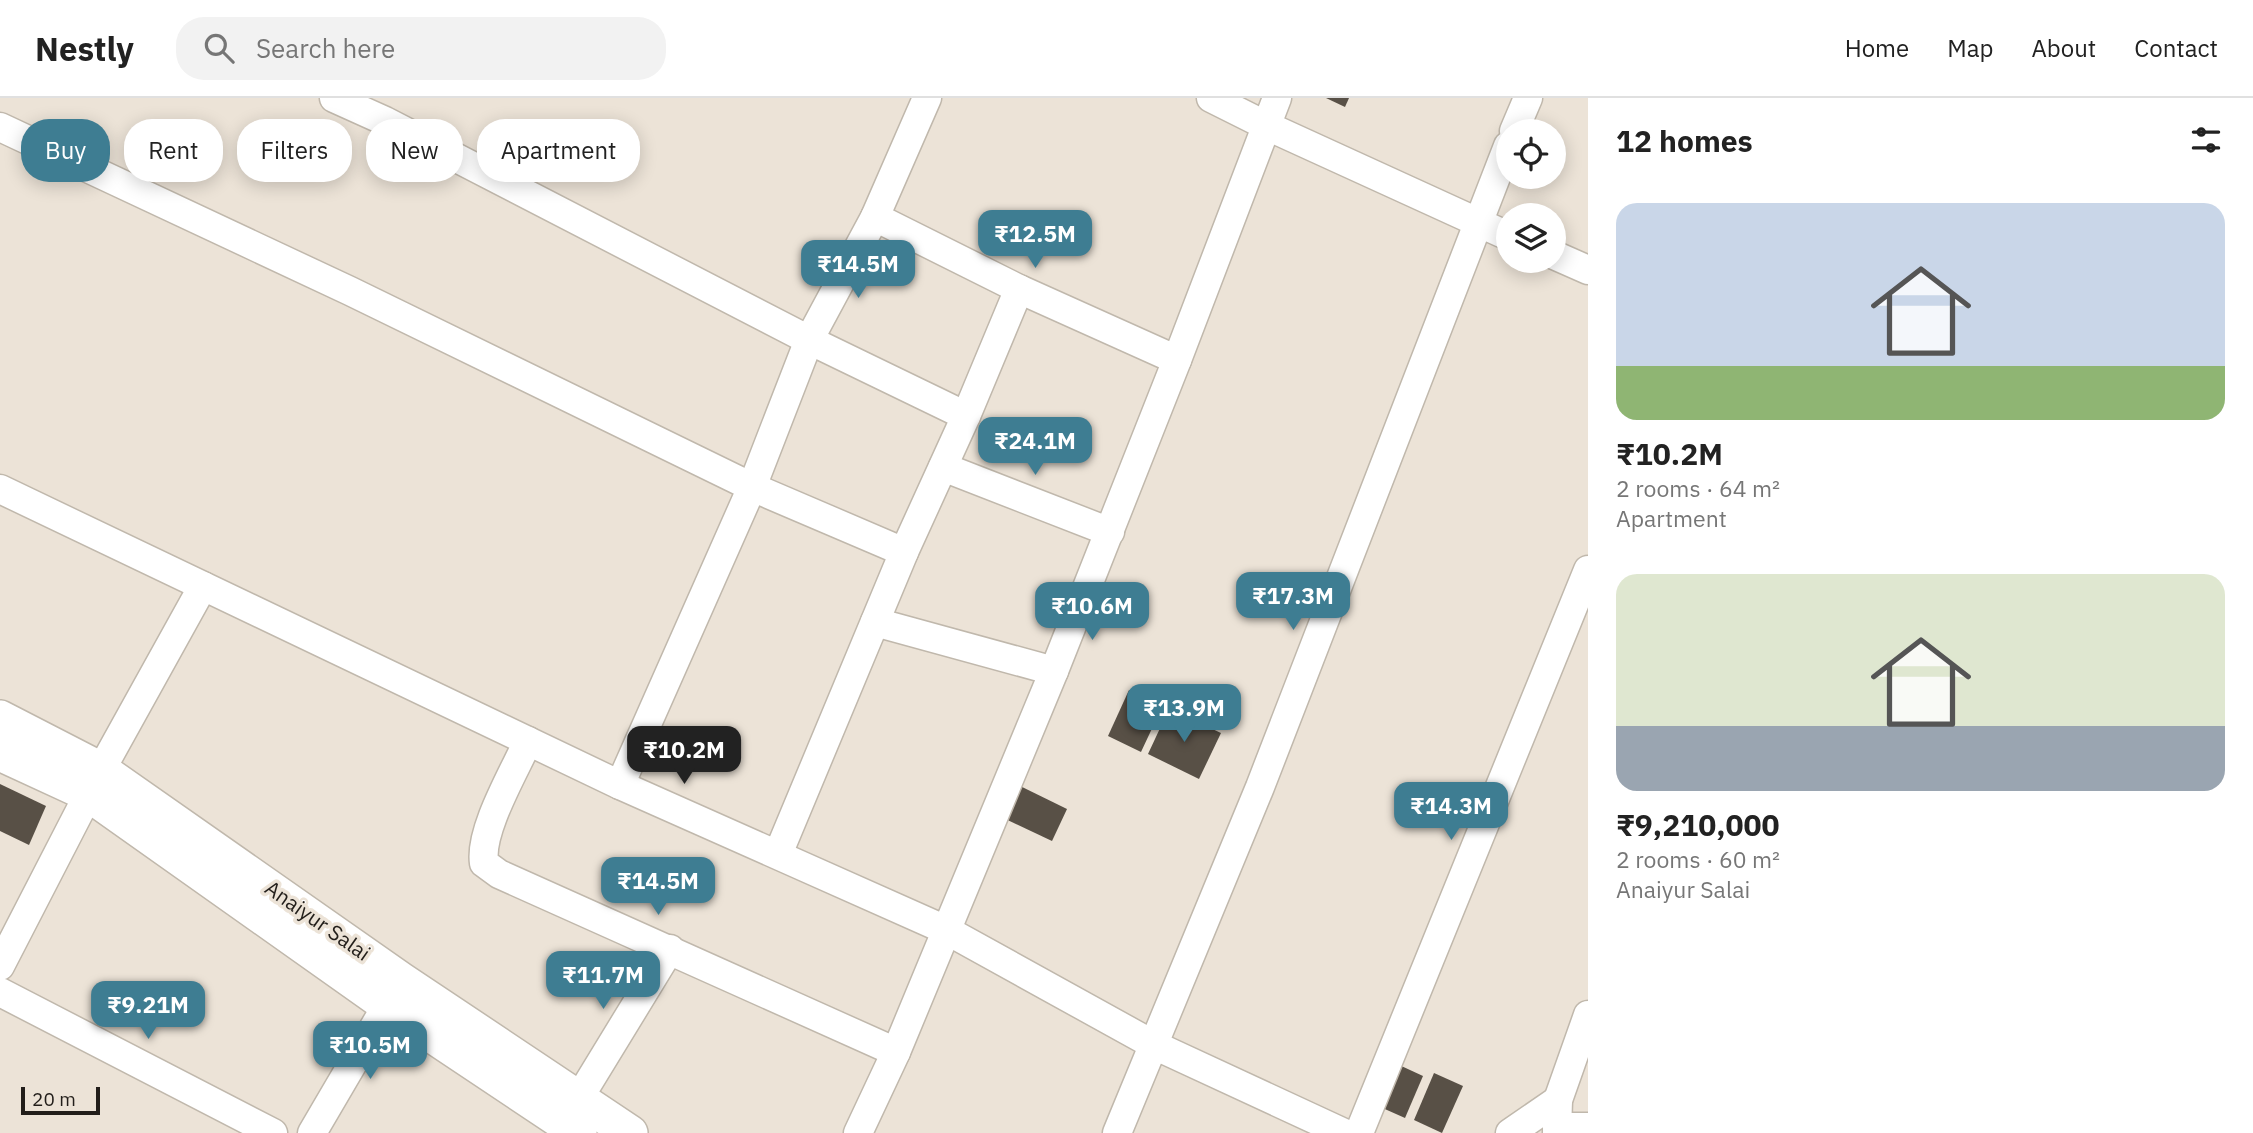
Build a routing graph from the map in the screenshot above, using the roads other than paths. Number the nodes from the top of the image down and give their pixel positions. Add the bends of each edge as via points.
1 (334, 98) edge
2 (928, 98) edge
3 (1211, 98) edge
4 (1277, 98) edge
5 (1528, 98) edge
6 (1519, 119) edge
7 (1265, 125) junction
8 (0, 127) edge
9 (1496, 176) edge
10 (875, 217) junction
11 (1477, 223) junction
12 (1496, 231) edge
13 (1566, 261) edge
14 (1588, 270) edge
15 (1019, 289) junction
16 (809, 340) junction
17 (1177, 360) junction
18 (966, 416) junction
19 (943, 467) junction
20 (752, 486) junction
21 (0, 489) edge
22 (1110, 532) junction
23 (904, 551) junction
24 (1588, 570) edge
25 (203, 586) junction
26 (875, 622) junction
27 (1054, 671) junction
28 (0, 718) edge
29 (528, 741) junction
30 (0, 753) edge
31 (95, 782) junction
32 (620, 785) junction
33 (778, 854) junction
34 (946, 930) junction
35 (670, 949) junction
36 (0, 966) edge
37 (0, 992) edge
38 (387, 1005) junction
39 (1588, 1015) edge
40 (1154, 1045) junction
41 (896, 1052) junction
42 (579, 1098) junction
43 (1557, 1120) edge
44 (1588, 1127) edge
45 (273, 1133) edge
46 (312, 1133) edge
47 (579, 1133) edge
48 (630, 1133) edge
49 (858, 1133) edge
50 (1117, 1133) edge
51 (1344, 1133) edge
52 (1359, 1133) edge
53 (1510, 1133) edge

1 - 16 street
2 - 10 street
3 - 7 street
4 - 7 street
5 - 6 street
7 - 11 street
7 - 17 street
8 - 20 street
9 - 11 street
10 - 15 street
10 - 16 street
11 - 12 street
11 - 40 street via 1260,787
13 - 14 street
15 - 17 street
15 - 18 street
16 - 18 street
16 - 20 street
17 - 22 street
18 - 19 street
19 - 22 street
19 - 23 street
20 - 23 street
20 - 32 street
21 - 25 street
22 - 27 street
23 - 26 street
24 - 52 street
25 - 29 street
25 - 31 street
26 - 27 street
26 - 33 street
27 - 34 street
28 - 31 main road, Anaiyur Salai
29 - 32 street
29 - 35 street via 486,833 484,863 499,874
30 - 31 main road, Anaiyur Salai
31 - 36 street
31 - 38 main road, Anaiyur Salai
31 - 42 main road, Anaiyur Salai
32 - 33 street
33 - 34 street
34 - 40 street
34 - 41 street
35 - 41 street
35 - 42 street
37 - 45 street
38 - 46 street
38 - 47 main road, Anaiyur Salai
39 - 43 street
40 - 50 street
40 - 51 street
41 - 49 street
42 - 48 main road, Anaiyur Salai
43 - 44 street
43 - 53 street

